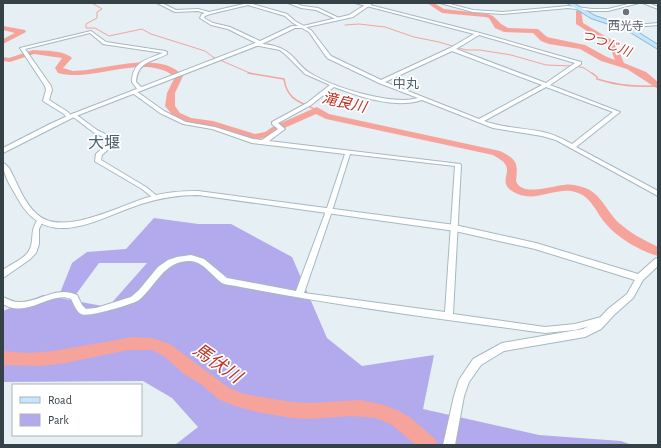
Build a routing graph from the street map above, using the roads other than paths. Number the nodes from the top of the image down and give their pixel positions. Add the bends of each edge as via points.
1 (159, 3) edge
2 (246, 3) edge
3 (290, 3) edge
4 (357, 3) edge
5 (442, 3) edge
6 (569, 3) edge
7 (637, 3) edge
8 (644, 3) edge
9 (369, 4) edge
10 (579, 8) junction
11 (658, 8) edge
12 (209, 13) junction
13 (339, 19) junction
14 (658, 24) edge
15 (303, 27) junction
16 (624, 27) junction
17 (478, 34) junction
18 (258, 44) junction
19 (658, 47) edge
20 (452, 49) junction
21 (381, 82) junction
22 (546, 85) junction
23 (332, 86) junction
24 (137, 90) junction
25 (421, 99) junction
26 (72, 116) junction
27 (479, 121) junction
28 (264, 142) junction
29 (572, 147) junction
30 (3, 151) edge
31 (348, 152) junction
32 (3, 165) edge
33 (658, 194) edge
34 (155, 197) junction
35 (329, 211) junction
36 (40, 221) junction
37 (455, 228) junction
38 (657, 262) edge
39 (3, 275) edge
40 (640, 278) junction
41 (299, 295) junction
42 (3, 300) edge
43 (450, 316) junction
44 (605, 319) junction
45 (449, 445) edge

1 - 12 street via 175,11 198,10
2 - 12 street
2 - 15 street via 281,13
3 - 13 street via 317,9
4 - 9 street
5 - 10 street via 474,11 502,13 560,7
6 - 10 main road
7 - 10 street via 608,10
8 - 11 street
9 - 13 street via 351,16
9 - 17 street
10 - 16 main road via 593,17
12 - 18 street via 202,18 212,24 229,28
13 - 15 street
14 - 16 street
15 - 18 street via 294,27
15 - 21 street via 313,33 329,57
16 - 19 main road
17 - 20 street
17 - 22 street via 579,64
18 - 23 street via 284,50 302,71
18 - 24 street
20 - 21 street
20 - 22 street
21 - 25 street
22 - 27 street
22 - 29 street via 617,112
23 - 25 street via 378,100 414,103
23 - 28 street via 306,105 274,122 282,129
24 - 26 street
24 - 26 street via 133,78 137,70 143,63 165,52 105,43 91,32 22,48 48,86 46,101
24 - 28 street via 162,112 185,123
25 - 27 street
26 - 30 street
26 - 34 street via 112,139 111,144 99,154 98,161
27 - 29 street via 495,127 543,134
28 - 31 street
29 - 33 street
31 - 35 street
31 - 37 street via 458,165
32 - 36 street via 29,210
34 - 35 street via 182,192 198,193
34 - 36 street via 79,224 61,225
35 - 37 street
35 - 41 street
36 - 39 street via 35,228 33,251 27,259
37 - 40 street via 536,246
37 - 43 street
38 - 40 street
40 - 44 street via 630,296
41 - 42 street via 225,280 201,261 191,258 170,262 134,298 96,311 84,312 74,297 66,294 20,305 8,304
41 - 43 street
43 - 44 street via 545,330 575,327
44 - 45 street via 584,333 502,347 477,362 464,380

